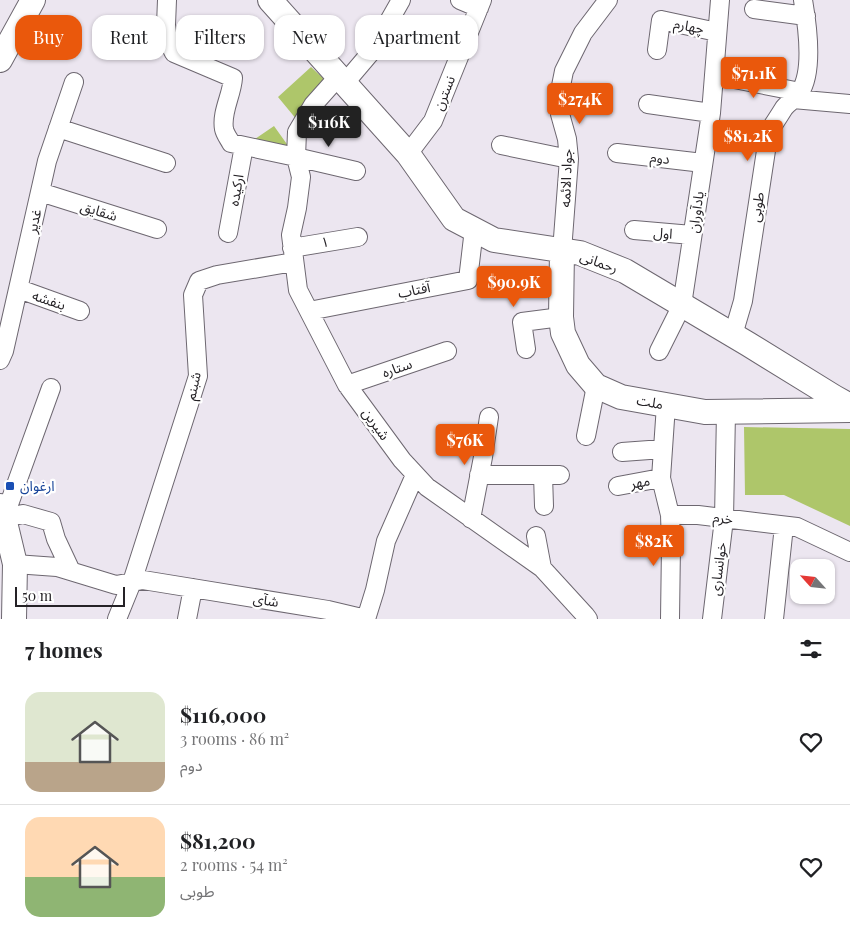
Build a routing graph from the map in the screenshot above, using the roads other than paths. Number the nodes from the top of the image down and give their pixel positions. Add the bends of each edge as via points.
1 (167, 0) edge
2 (270, 0) edge
3 (401, 0) edge
4 (460, 0) edge
5 (608, 0) edge
6 (720, 0) edge
7 (33, 2) edge
8 (480, 4) edge
9 (805, 8) edge
10 (754, 9) dead end
11 (717, 32) junction
12 (657, 50) dead end
13 (0, 60) edge
14 (714, 75) junction
15 (341, 80) junction
16 (74, 82) dead end
17 (796, 95) junction
18 (648, 104) dead end
19 (850, 104) edge
20 (711, 114) junction
21 (58, 128) junction
22 (501, 145) dead end
23 (244, 146) junction
24 (617, 153) dead end
25 (408, 154) junction
26 (296, 157) junction
27 (569, 159) junction
28 (166, 163) dead end
29 (703, 163) junction
30 (356, 171) dead end
31 (40, 192) junction
32 (157, 229) dead end
33 (474, 229) junction
34 (634, 230) dead end
35 (228, 233) dead end
36 (692, 235) junction
37 (358, 237) dead end
38 (562, 251) junction
39 (293, 255) junction
40 (18, 289) junction
41 (682, 305) junction
42 (80, 311) dead end
43 (309, 311) junction
44 (561, 317) junction
45 (733, 335) junction
46 (526, 349) dead end
47 (447, 351) dead end
48 (659, 351) dead end
49 (0, 360) edge
50 (347, 385) junction
51 (596, 386) junction
52 (51, 388) dead end
53 (666, 405) junction
54 (850, 406) edge
55 (850, 410) edge
56 (726, 412) junction
57 (489, 417) dead end
58 (586, 436) dead end
59 (663, 449) junction
60 (622, 452) dead end
61 (415, 474) junction
62 (480, 475) junction
63 (661, 478) junction
64 (618, 486) dead end
65 (544, 506) dead end
66 (2, 512) edge
67 (670, 515) junction
68 (724, 518) junction
69 (471, 519) junction
70 (784, 526) junction
71 (536, 536) dead end
72 (850, 552) edge
73 (15, 564) junction
74 (542, 568) junction
75 (70, 571) junction
76 (132, 582) junction
77 (193, 588) junction
78 (314, 614) edge
79 (14, 619) edge
80 (117, 619) edge
81 (187, 619) edge
82 (588, 619) edge
83 (670, 619) edge
84 (712, 619) edge
85 (774, 619) edge

1 - 23 street via 168,42 174,53 233,78 224,131 231,143
2 - 15 street, رحمانی
3 - 15 street, شیرین via 372,51
4 - 8 street
5 - 27 street, جواد الائمه via 583,33 564,71 559,96 560,114
6 - 11 street, یادآوران
7 - 13 street
8 - 25 street, نسترن via 433,120
9 - 10 street
9 - 17 street, طوبی via 807,78
11 - 12 street, چهارم via 661,20
11 - 14 street, یادآوران
14 - 17 street
14 - 20 street, یادآوران
15 - 25 street, رحمانی
15 - 26 street, شیرین via 313,105 297,132
16 - 21 street, غدیر
17 - 19 street
17 - 45 street, طوبی via 769,131 743,301
18 - 20 street
20 - 29 street, یادآوران
21 - 28 street
21 - 31 street, غدیر
22 - 27 street
23 - 26 street
23 - 35 street, ارکیده
24 - 29 street, دوم
25 - 33 street, رحمانی via 454,219
26 - 30 street
26 - 39 street, شیرین via 301,176 291,235
27 - 38 street, جواد الائمه
29 - 36 street, یادآوران
31 - 32 street, شقایق
31 - 40 street, غدیر
33 - 38 street, رحمانی via 494,240
33 - 43 street, آفتاب via 468,280
34 - 36 street, اول
36 - 41 street, یادآوران
37 - 39 street, ۱
38 - 41 street, رحمانی via 580,253 625,271
38 - 44 street, ملت
39 - 43 street, شیرین via 298,290
39 - 76 street, شبنم via 198,281 193,295 198,376
40 - 42 street, بنفشه
40 - 49 street, غدیر
41 - 45 street, رحمانی
41 - 48 street, یادآوران
43 - 50 street, شیرین
44 - 46 street via 522,322
44 - 51 street, ملت via 563,333 578,365
45 - 54 street, رحمانی
47 - 50 street, ستاره
50 - 61 street, شیرین
51 - 53 street, ملت via 621,397
51 - 58 street
52 - 66 street
53 - 56 street, ملت
53 - 59 street
55 - 56 street, ملت
56 - 68 street, خوانساری
57 - 62 street
59 - 60 street
59 - 63 street
61 - 69 street, شیرین
61 - 78 street, شآی via 386,540 366,618
62 - 65 street via 552,475
62 - 69 street
63 - 64 street, مهر
63 - 67 street
66 - 73 street
66 - 75 street via 50,522
67 - 68 street, خرم
67 - 83 street
68 - 70 street, خرم
68 - 84 street, خوانساری
69 - 74 street, شیرین
70 - 72 street, خرم via 797,527
70 - 85 street
71 - 74 street
73 - 75 street, شآی
73 - 79 street
74 - 82 street, شیرین
75 - 76 street, شآی via 116,585
76 - 77 street, شآی via 143,580
76 - 80 street
77 - 78 street, شآی
77 - 81 street

